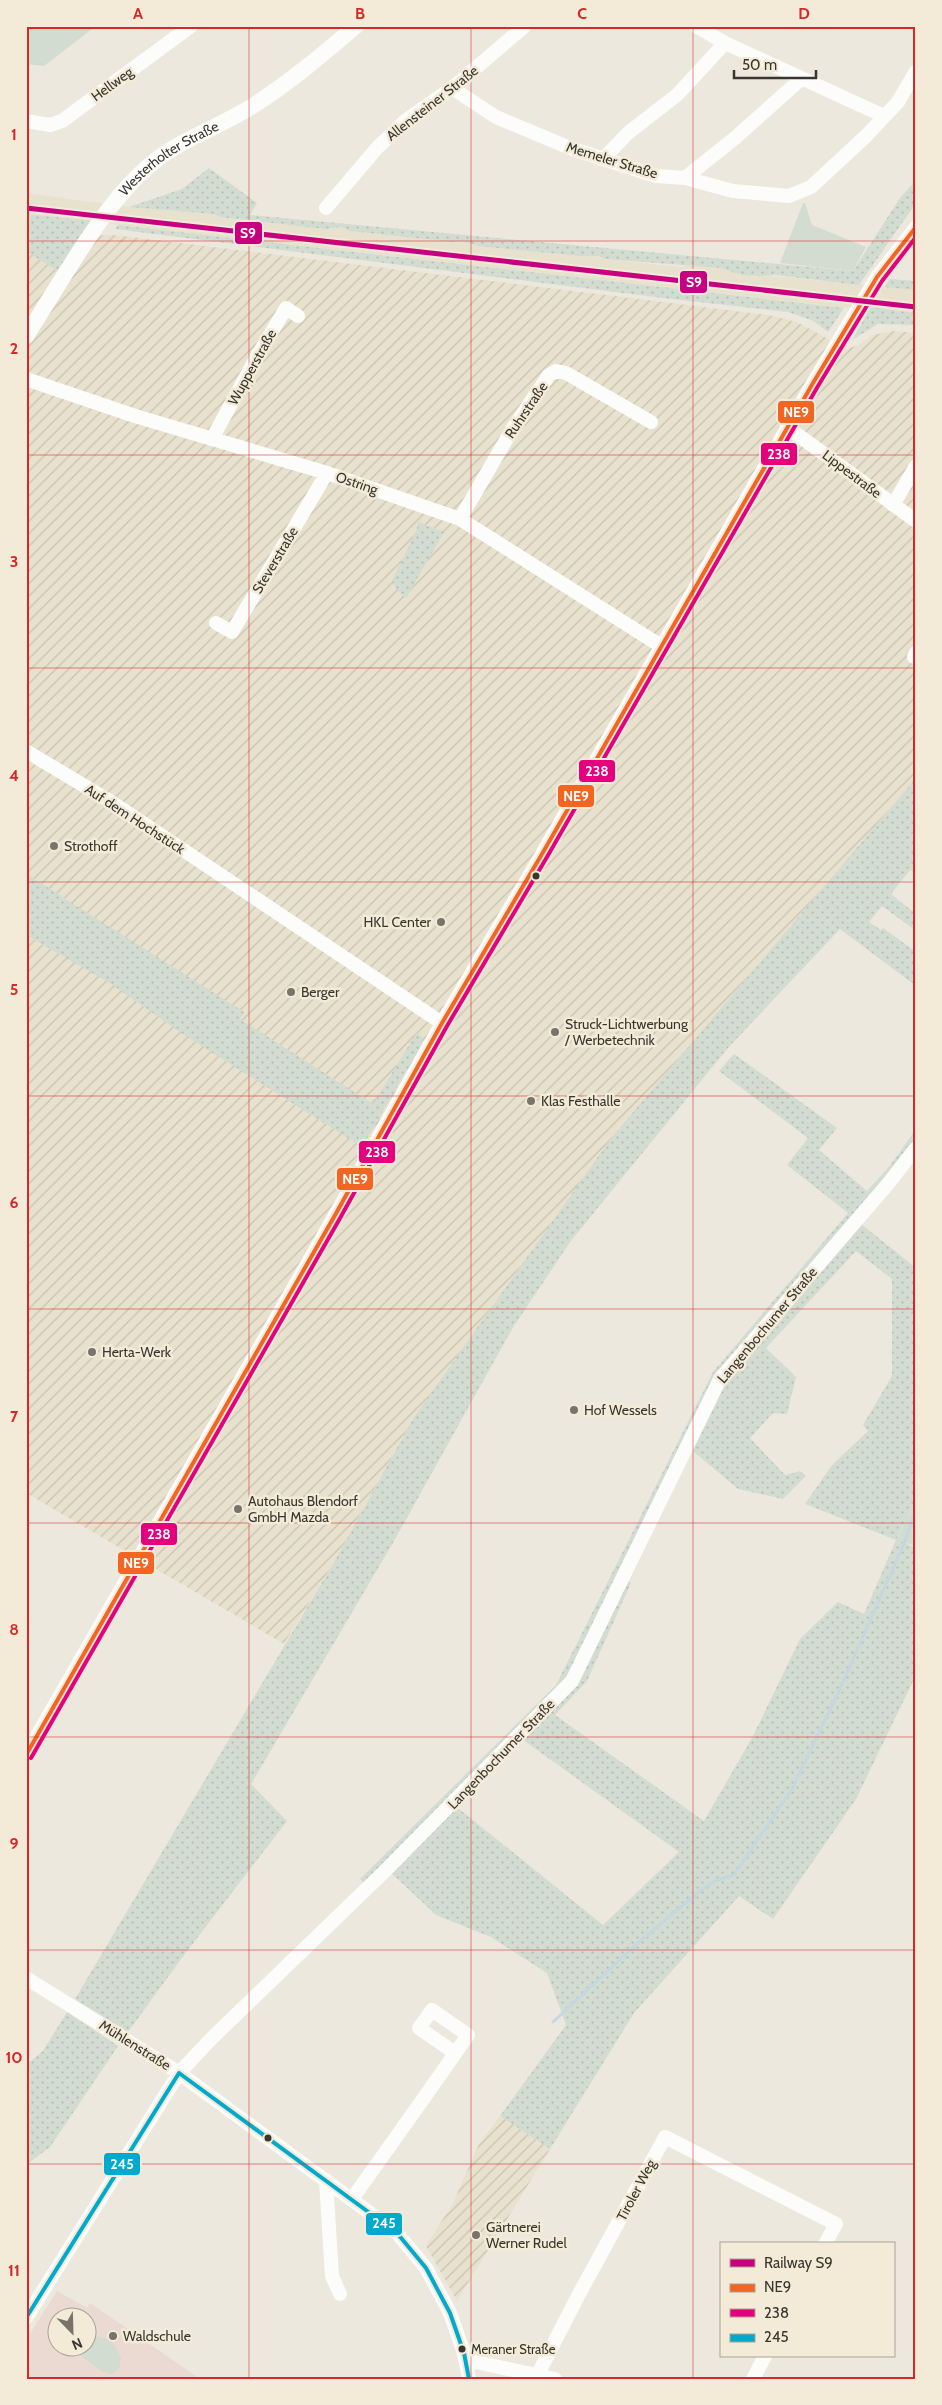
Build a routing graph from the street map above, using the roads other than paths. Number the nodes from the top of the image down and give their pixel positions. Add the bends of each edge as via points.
1 (191, 26) edge
2 (356, 26) edge
3 (525, 26) edge
4 (696, 26) edge
5 (725, 43) junction
6 (916, 71) edge
7 (801, 79) junction
8 (452, 88) junction
9 (884, 116) junction
10 (26, 121) edge
11 (604, 158) junction
12 (685, 178) junction
13 (326, 208) dead end
14 (916, 226) edge
15 (298, 316) dead end
16 (26, 336) edge
17 (26, 379) edge
18 (651, 422) dead end
19 (788, 427) junction
20 (212, 439) junction
21 (916, 466) edge
22 (328, 473) junction
23 (893, 505) junction
24 (460, 519) junction
25 (916, 522) edge
26 (216, 623) dead end
27 (661, 646) junction
28 (26, 750) edge
29 (442, 1023) junction
30 (916, 1148) edge
31 (26, 1755) edge
32 (26, 1978) edge
33 (455, 2054) dead end
34 (179, 2073) junction
35 (326, 2180) junction
36 (352, 2199) junction
37 (826, 2242) edge
38 (340, 2294) dead end
39 (26, 2318) edge
40 (764, 2358) edge
41 (466, 2360) junction
42 (537, 2376) junction
43 (469, 2379) edge
44 (554, 2379) edge
45 (753, 2379) edge

1 - 10 street, Hellweg via 62,121 50,124
2 - 16 main road, Westerholter Straße via 298,75 251,107 150,164 108,211
3 - 8 street, Allensteiner Straße
4 - 5 street
5 - 7 street
5 - 11 street via 677,94 628,133
6 - 9 street via 898,102
7 - 9 street
7 - 12 street
8 - 11 street, Memeler Straße via 496,118
8 - 13 street, Allensteiner Straße via 405,121 377,148
9 - 12 street, Memeler Straße via 811,187 789,196 733,191
11 - 12 street, Memeler Straße via 656,176
14 - 19 street via 850,318
15 - 20 street, Wupperstraße via 286,308
17 - 20 street, Ostring
18 - 24 street, Ruhrstraße via 566,373 556,371 549,375 513,428
19 - 23 street, Lippestraße
19 - 27 street
20 - 22 street, Ostring
21 - 23 street
22 - 24 street, Ostring
22 - 26 street, Steverstraße via 232,632
23 - 25 street, Lippestraße
24 - 27 street, Ostring
27 - 29 street
28 - 29 street, Auf dem Hochstück via 113,803
29 - 31 street
30 - 34 street, Langenbochumer Straße via 720,1379 572,1680 453,1804
32 - 34 street, Mühlenstraße
33 - 36 street
34 - 35 street, Mühlenstraße
34 - 39 street, Langenbochumer Straße
35 - 36 street, Mühlenstraße
35 - 38 street via 332,2276
36 - 41 street, Mühlenstraße via 397,2232 426,2268 450,2313
37 - 42 street, Tiroler Weg via 836,2224 665,2137
40 - 45 street
41 - 42 street
41 - 43 street, Mühlenstraße
42 - 44 street

